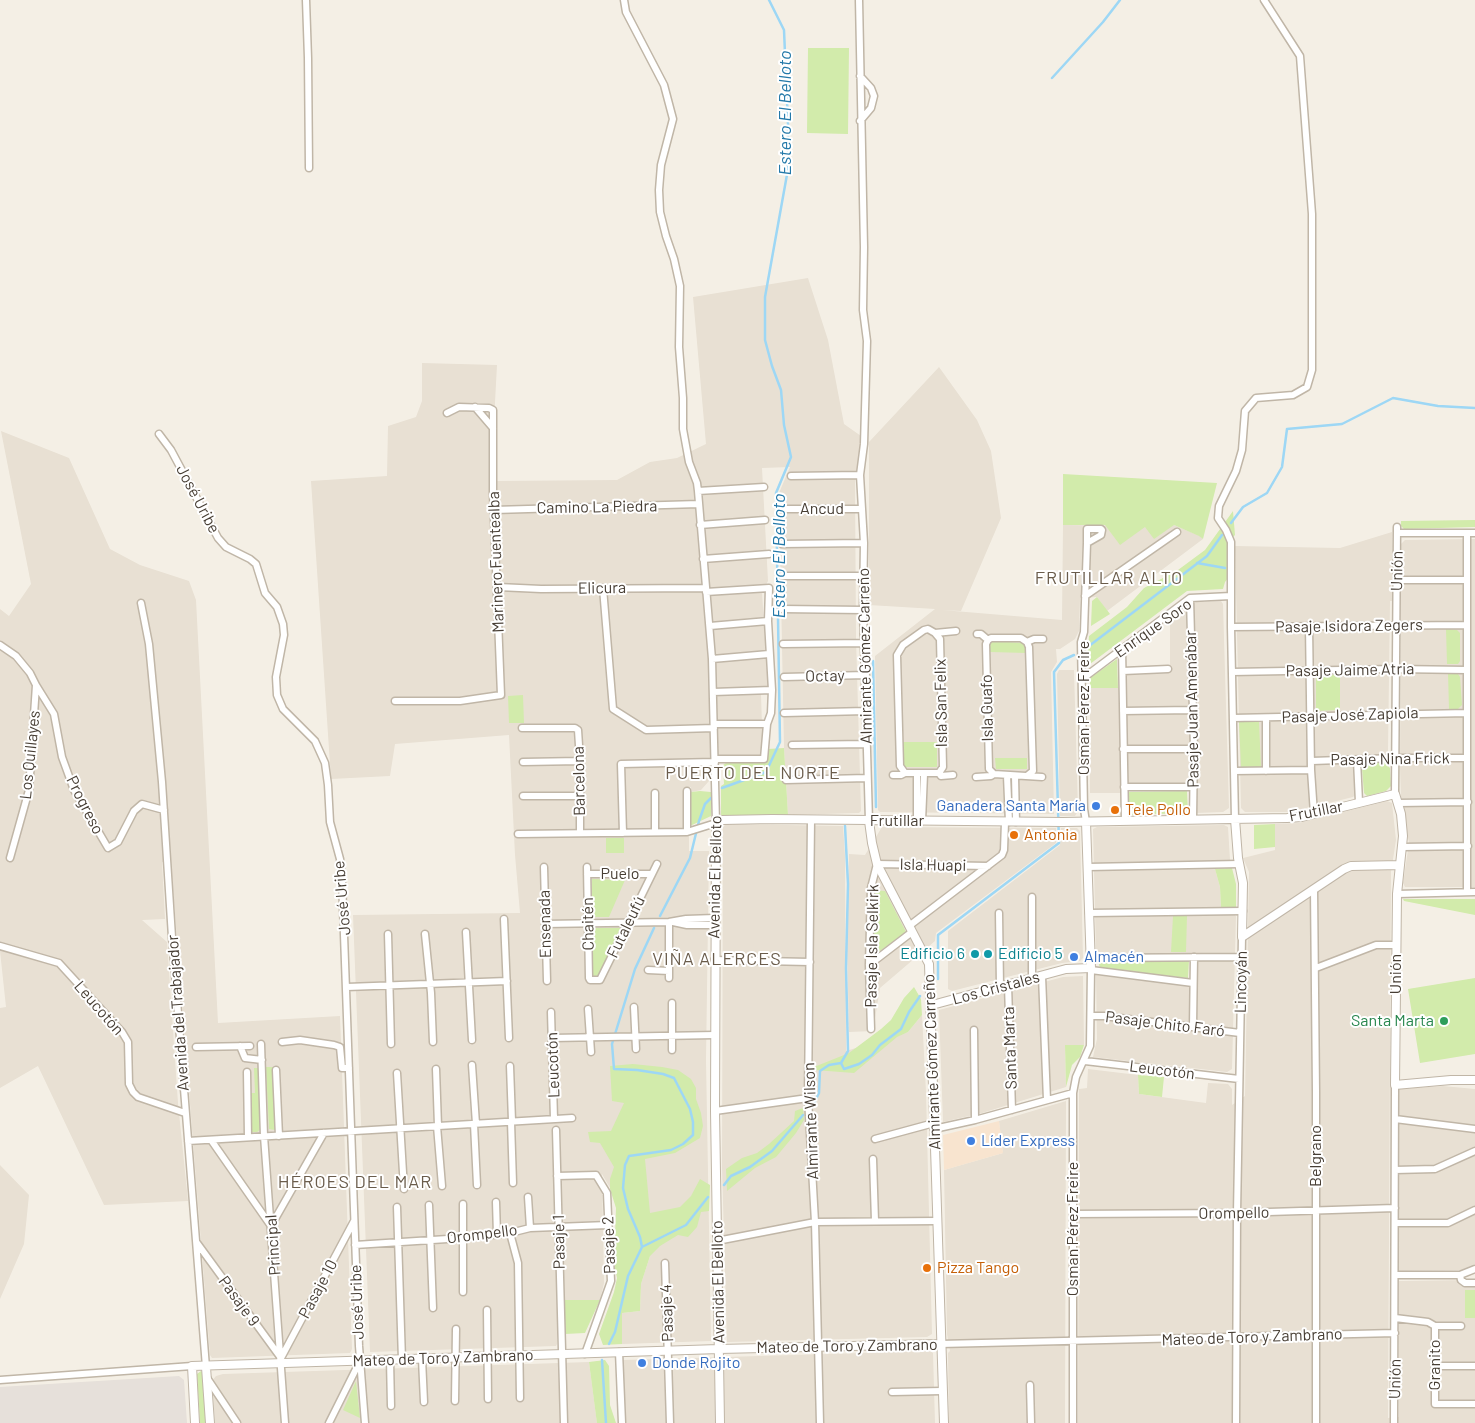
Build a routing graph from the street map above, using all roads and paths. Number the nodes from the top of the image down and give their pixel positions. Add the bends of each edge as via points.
1 (306, 0) edge
2 (624, 0) edge
3 (859, 0) edge
4 (1264, 0) edge
5 (860, 76) junction
6 (860, 122) junction
7 (308, 168) dead end
8 (475, 408) junction
9 (447, 413) dead end
10 (494, 428) junction
11 (159, 434) dead end
12 (860, 475) junction
13 (791, 476) dead end
14 (764, 487) dead end
15 (698, 491) junction
16 (699, 504) junction
17 (782, 509) dead end
18 (862, 509) junction
19 (494, 510) junction
20 (765, 520) dead end
21 (700, 525) junction
22 (1177, 532) dead end
23 (1467, 533) junction
24 (1475, 533) edge
25 (864, 543) junction
26 (1087, 543) junction
27 (782, 544) dead end
28 (769, 554) dead end
29 (703, 559) junction
30 (782, 576) dead end
31 (863, 576) junction
32 (1397, 580) junction
33 (1467, 580) junction
34 (498, 587) junction
35 (602, 588) junction
36 (706, 590) junction
37 (1085, 596) junction
38 (1231, 596) junction
39 (1190, 598) junction
40 (141, 603) dead end
41 (782, 609) dead end
42 (863, 610) junction
43 (768, 621) junction
44 (1396, 625) junction
45 (1467, 625) junction
46 (710, 626) junction
47 (1310, 626) junction
48 (1231, 627) junction
49 (956, 631) dead end
50 (936, 633) junction
51 (976, 634) dead end
52 (988, 640) junction
53 (1043, 640) dead end
54 (1027, 642) junction
55 (865, 643) junction
56 (783, 644) dead end
57 (0, 645) edge
58 (1122, 648) junction
59 (769, 654) junction
60 (712, 660) junction
61 (1168, 669) dead end
62 (1395, 669) junction
63 (1467, 670) junction
64 (1123, 671) junction
65 (1309, 671) junction
66 (1232, 672) junction
67 (866, 676) junction
68 (784, 677) dead end
69 (1082, 679) junction
70 (36, 685) junction
71 (772, 690) junction
72 (714, 692) junction
73 (395, 701) dead end
74 (1123, 710) junction
75 (1192, 710) junction
76 (866, 711) junction
77 (784, 713) dead end
78 (1467, 713) junction
79 (1396, 714) junction
80 (1311, 716) junction
81 (1233, 718) junction
82 (1266, 718) junction
83 (767, 724) junction
84 (714, 726) junction
85 (522, 728) dead end
86 (867, 744) junction
87 (792, 745) dead end
88 (1123, 749) junction
89 (1194, 749) junction
90 (1395, 758) junction
91 (1468, 758) junction
92 (1312, 760) junction
93 (1357, 760) junction
94 (580, 761) junction
95 (716, 761) junction
96 (523, 762) dead end
97 (1312, 770) junction
98 (1234, 772) junction
99 (1266, 772) junction
100 (905, 773) junction
101 (939, 773) junction
102 (920, 774) junction
103 (994, 774) junction
104 (893, 775) dead end
105 (953, 775) dead end
106 (1028, 775) junction
107 (1011, 776) junction
108 (976, 777) dead end
109 (1042, 777) dead end
110 (868, 778) junction
111 (786, 780) dead end
112 (1124, 787) junction
113 (1194, 787) junction
114 (687, 791) dead end
115 (656, 793) dead end
116 (1394, 794) junction
117 (523, 796) dead end
118 (580, 796) junction
119 (1359, 802) junction
120 (1468, 802) junction
121 (1398, 803) junction
122 (164, 810) junction
123 (1314, 814) junction
124 (1193, 819) junction
125 (1235, 819) junction
126 (811, 820) junction
127 (869, 820) junction
128 (1125, 820) junction
129 (920, 821) junction
130 (716, 822) junction
131 (1010, 822) junction
132 (1086, 822) junction
133 (655, 832) junction
134 (687, 832) junction
135 (580, 833) junction
136 (623, 833) junction
137 (518, 834) dead end
138 (1468, 846) junction
139 (1403, 847) junction
140 (10, 858) dead end
141 (657, 864) dead end
142 (877, 864) junction
143 (1239, 864) junction
144 (1400, 865) junction
145 (988, 866) junction
146 (544, 867) dead end
147 (1088, 867) junction
148 (587, 870) joint
149 (652, 874) junction
150 (1314, 889) junction
151 (1467, 892) junction
152 (1475, 892) edge
153 (1397, 894) junction
154 (1032, 896) dead end
155 (1243, 911) junction
156 (999, 913) dead end
157 (1089, 913) junction
158 (504, 919) dead end
159 (628, 922) junction
160 (669, 922) junction
161 (714, 922) junction
162 (587, 923) junction
163 (545, 924) junction
164 (911, 929) junction
165 (466, 932) dead end
166 (388, 934) dead end
167 (425, 934) dead end
168 (1242, 937) junction
169 (1396, 945) junction
170 (0, 946) edge
171 (1194, 957) junction
172 (1241, 957) junction
173 (1090, 958) junction
174 (714, 960) junction
175 (810, 962) junction
176 (869, 965) junction
177 (1316, 968) junction
178 (1091, 969) junction
179 (648, 970) dead end
180 (669, 971) junction
181 (1042, 976) junction
182 (669, 978) dead end
183 (1032, 978) junction
184 (590, 980) joint
185 (507, 981) junction
186 (547, 981) dead end
187 (469, 982) junction
188 (429, 983) junction
189 (1193, 983) junction
190 (390, 984) junction
191 (1008, 985) junction
192 (347, 987) junction
193 (1000, 987) junction
194 (672, 1004) dead end
195 (932, 1005) junction
196 (634, 1007) dead end
197 (588, 1009) dead end
198 (551, 1012) dead end
199 (1091, 1016) junction
200 (1193, 1026) junction
201 (871, 1029) dead end
202 (974, 1030) dead end
203 (1240, 1033) junction
204 (672, 1035) junction
205 (715, 1035) junction
206 (635, 1036) junction
207 (590, 1037) junction
208 (509, 1038) dead end
209 (552, 1038) junction
210 (472, 1040) dead end
211 (282, 1042) dead end
212 (433, 1042) dead end
213 (261, 1044) dead end
214 (391, 1044) dead end
215 (240, 1046) junction
216 (250, 1046) dead end
217 (196, 1047) dead end
218 (636, 1049) dead end
219 (672, 1050) dead end
220 (591, 1052) dead end
221 (1085, 1061) junction
222 (262, 1064) junction
223 (472, 1065) dead end
224 (510, 1066) dead end
225 (349, 1068) junction
226 (436, 1069) dead end
227 (276, 1070) dead end
228 (247, 1072) dead end
229 (398, 1073) dead end
230 (1239, 1079) junction
231 (1475, 1080) edge
232 (1396, 1085) junction
233 (1074, 1092) junction
234 (808, 1098) junction
235 (1047, 1100) junction
236 (1012, 1110) junction
237 (715, 1111) junction
238 (185, 1113) junction
239 (572, 1118) dead end
240 (554, 1119) junction
241 (975, 1120) junction
242 (1395, 1120) junction
243 (512, 1122) junction
244 (475, 1124) junction
245 (438, 1126) junction
246 (934, 1126) junction
247 (400, 1128) junction
248 (1475, 1129) edge
249 (556, 1130) dead end
250 (351, 1131) junction
251 (324, 1133) junction
252 (264, 1136) junction
253 (279, 1136) junction
254 (248, 1137) junction
255 (875, 1139) dead end
256 (212, 1140) junction
257 (188, 1141) junction
258 (1475, 1151) edge
259 (873, 1159) dead end
260 (1395, 1170) junction
261 (557, 1176) junction
262 (513, 1183) dead end
263 (476, 1184) dead end
264 (442, 1186) dead end
265 (404, 1189) dead end
266 (528, 1197) dead end
267 (496, 1202) dead end
268 (463, 1204) dead end
269 (430, 1205) dead end
270 (397, 1207) dead end
271 (1395, 1208) junction
272 (1316, 1210) junction
273 (1475, 1210) edge
274 (1237, 1213) junction
275 (1074, 1214) junction
276 (355, 1220) junction
277 (875, 1221) junction
278 (937, 1221) junction
279 (815, 1222) junction
280 (1395, 1223) junction
281 (608, 1225) junction
282 (271, 1226) junction
283 (530, 1228) junction
284 (558, 1228) junction
285 (510, 1233) junction
286 (497, 1235) junction
287 (463, 1238) junction
288 (430, 1240) junction
289 (717, 1241) junction
290 (398, 1242) junction
291 (197, 1243) junction
292 (355, 1245) junction
293 (665, 1262) dead end
294 (1475, 1269) edge
295 (1394, 1275) junction
296 (1460, 1276) junction
297 (1475, 1283) edge
298 (463, 1292) dead end
299 (432, 1308) dead end
300 (487, 1310) dead end
301 (1395, 1318) junction
302 (1435, 1326) junction
303 (1461, 1326) dead end
304 (456, 1329) dead end
305 (1395, 1333) junction
306 (1317, 1335) junction
307 (1237, 1337) junction
308 (1073, 1342) junction
309 (940, 1344) junction
310 (819, 1347) junction
311 (719, 1349) junction
312 (668, 1351) junction
313 (619, 1352) junction
314 (561, 1354) junction
315 (585, 1354) junction
316 (521, 1356) junction
317 (487, 1357) junction
318 (455, 1358) junction
319 (422, 1359) junction
320 (390, 1360) junction
321 (402, 1360) junction
322 (281, 1361) junction
323 (360, 1361) junction
324 (192, 1366) junction
325 (206, 1366) junction
326 (1434, 1366) junction
327 (1475, 1366) edge
328 (207, 1378) junction
329 (0, 1380) edge
330 (1030, 1385) dead end
331 (942, 1391) junction
332 (892, 1392) dead end
333 (520, 1398) dead end
334 (488, 1399) dead end
335 (455, 1401) dead end
336 (424, 1402) dead end
337 (1475, 1404) edge
338 (391, 1406) dead end
339 (195, 1423) edge
340 (210, 1423) edge
341 (237, 1423) edge
342 (285, 1423) edge
343 (330, 1423) edge
344 (365, 1423) edge
345 (564, 1423) edge
346 (622, 1423) edge
347 (670, 1423) edge
348 (720, 1423) edge
349 (820, 1423) edge
350 (944, 1423) edge
351 (1031, 1423) edge
352 (1073, 1423) edge
353 (1236, 1423) edge
354 (1316, 1423) edge
355 (1394, 1423) edge

1 - 7 street
2 - 15 street, Avenida El Belloto via 626,12 664,86 673,119 661,165 660,212 680,286 683,429
3 - 5 street, Almirante Gómez Carreño
4 - 38 street, Lincoyán via 1300,56 1312,214 1312,370 1307,387 1293,395 1256,398 1245,411 1242,450 1219,506 1218,518 1231,542
5 - 6 street, Almirante Gómez Carreño
5 - 6 street via 874,96 871,108
6 - 12 street, Almirante Gómez Carreño via 863,310 867,341
8 - 9 street, Marinero Fuentealba via 459,407
8 - 10 street
8 - 10 street, Marinero Fuentealba via 494,410
10 - 19 street, Marinero Fuentealba
11 - 192 street, José Uribe via 171,450 218,538 226,547 256,564 265,593 281,616 284,635 276,677 277,695 283,709 315,741 325,763 330,822 340,859
12 - 13 street
12 - 18 street, Almirante Gómez Carreño
14 - 15 street
15 - 16 street, Avenida El Belloto
16 - 19 street, Camino La Piedra
16 - 21 street, Avenida El Belloto
17 - 18 street, Ancud
18 - 25 street, Almirante Gómez Carreño
19 - 34 street, Marinero Fuentealba
20 - 21 street
21 - 29 street, Avenida El Belloto
22 - 37 street
23 - 24 street
23 - 32 street, Unión via 1397,530
23 - 33 street
25 - 27 street
25 - 31 street, Almirante Gómez Carreño
26 - 26 street, Osman Pérez Freire via 1087,529 1101,529 1103,532
26 - 37 street, Osman Pérez Freire
28 - 29 street
29 - 36 street, Avenida El Belloto
30 - 31 street
31 - 42 street, Almirante Gómez Carreño
32 - 33 street
32 - 44 street, Unión
33 - 45 street
34 - 35 street, Elicura
34 - 73 street, Marinero Fuentealba via 501,695 460,701
35 - 36 street, Elicura
35 - 84 street via 614,709 646,730
36 - 43 street, Elicura via 769,588
36 - 46 street, Avenida El Belloto
37 - 69 street, Osman Pérez Freire
38 - 39 street, Enrique Soro
38 - 48 street, Lincoyán
39 - 58 street, Enrique Soro
39 - 75 street, Pasaje Juan Amenábar
40 - 122 street, Avenida del Trabajador via 150,654
41 - 42 street
42 - 55 street, Almirante Gómez Carreño
43 - 46 street
43 - 59 street
44 - 45 street, Pasaje Isidora Zegers
44 - 47 street, Pasaje Isidora Zegers
44 - 62 street, Unión
45 - 63 street
46 - 60 street, Avenida El Belloto
47 - 48 street, Pasaje Isidora Zegers
47 - 65 street
48 - 66 street, Lincoyán
49 - 50 street
50 - 100 street via 924,630 899,649 897,655 900,766
50 - 101 street, Isla San Felix via 941,649 943,767
51 - 52 street
52 - 54 street via 1021,638
52 - 103 street, Isla Guafo via 989,769
53 - 54 street
54 - 106 street via 1033,771
55 - 56 street
55 - 67 street, Almirante Gómez Carreño
57 - 70 street via 16,656
58 - 64 street
58 - 69 street, Enrique Soro
59 - 60 street
59 - 71 street
60 - 72 street, Avenida El Belloto
61 - 64 street
62 - 63 street, Pasaje Jaime Atria
62 - 65 street, Pasaje Jaime Atria
62 - 79 street, Unión
63 - 78 street
64 - 74 street
65 - 66 street, Pasaje Jaime Atria
65 - 80 street
66 - 81 street, Lincoyán
67 - 68 street, Octay
67 - 76 street, Almirante Gómez Carreño
69 - 132 street, Osman Pérez Freire
70 - 122 street, Progreso via 54,714 62,757 74,790 108,848 118,842 134,811 142,804
70 - 140 street, Los Quillayes via 29,790
71 - 72 street
71 - 83 street
72 - 84 street, Avenida El Belloto
74 - 75 street
74 - 88 street
75 - 89 street, Pasaje Juan Amenábar
76 - 77 street
76 - 86 street, Almirante Gómez Carreño
78 - 79 street, Pasaje José Zapiola
78 - 91 street
79 - 80 street, Pasaje José Zapiola
79 - 90 street, Unión
80 - 82 street, Pasaje José Zapiola
80 - 92 street
81 - 82 street, Pasaje José Zapiola
81 - 98 street, Lincoyán
82 - 99 street
83 - 84 street
83 - 95 street via 764,759
84 - 95 street, Avenida El Belloto
85 - 94 street, Barcelona via 577,729
86 - 87 street
86 - 110 street, Almirante Gómez Carreño
88 - 89 street
88 - 112 street
89 - 113 street, Pasaje Juan Amenábar
90 - 91 street, Pasaje Nina Frick
90 - 93 street, Pasaje Nina Frick
90 - 116 street, Unión
91 - 120 street
92 - 93 street, Pasaje Nina Frick
92 - 97 street
93 - 119 street
94 - 96 street
94 - 118 street, Barcelona
95 - 130 street, Avenida El Belloto
95 - 136 street via 622,764
97 - 99 street
97 - 123 street
98 - 99 street
98 - 125 street, Lincoyán
100 - 102 street
100 - 104 street
101 - 102 street
101 - 105 street via 941,776
102 - 129 street
103 - 107 street
103 - 108 street
106 - 107 street
106 - 109 street
107 - 131 street
110 - 111 street
110 - 127 street, Almirante Gómez Carreño
112 - 113 street
112 - 128 street
113 - 124 street, Pasaje Juan Amenábar
114 - 134 street
115 - 133 street
116 - 119 street, Frutillar
116 - 121 street, Unión
117 - 118 street
118 - 135 street, Barcelona
119 - 123 street, Frutillar
120 - 121 street
120 - 138 street
121 - 139 street, Unión via 1403,824
122 - 238 street, Avenida del Trabajador
123 - 125 street, Frutillar
124 - 125 street, Frutillar
124 - 128 street, Frutillar
125 - 143 street, Lincoyán
126 - 127 street, Frutillar
126 - 130 street, Frutillar
126 - 175 street, Almirante Wilson
127 - 129 street, Frutillar
127 - 142 street, Almirante Gómez Carreño
128 - 132 street, Frutillar
129 - 131 street, Frutillar
130 - 134 street, Frutillar
130 - 161 street, Avenida El Belloto
131 - 132 street, Frutillar
131 - 145 street via 1002,855
132 - 147 street, Osman Pérez Freire
133 - 134 street, Frutillar
133 - 136 street, Frutillar
135 - 136 street, Frutillar
135 - 137 street, Frutillar
138 - 139 street
138 - 151 street
139 - 144 street, Unión
141 - 149 street, Futaleufú
142 - 145 street, Isla Huapi
142 - 164 street, Almirante Gómez Carreño
142 - 176 street, Pasaje Isla Selkirk via 871,888
143 - 147 street
143 - 155 street, Lincoyán
144 - 150 street via 1352,866
144 - 153 street, Unión
145 - 164 street
146 - 163 street, Ensenada
147 - 157 street, Osman Pérez Freire
148 - 149 street, Puelo
148 - 162 street, Chaitén
149 - 159 street, Futaleufú
150 - 168 street
150 - 177 street, Belgrano
151 - 152 street
151 - 153 street
153 - 169 street, Unión
154 - 183 street
155 - 157 street
155 - 168 street, Lincoyán
156 - 193 street
157 - 173 street, Osman Pérez Freire
158 - 185 street
159 - 160 street
159 - 162 street
159 - 184 street, Futaleufú via 600,980
160 - 161 street via 687,925
160 - 180 street
161 - 174 street, Avenida El Belloto
162 - 163 street
162 - 184 street, Chaitén
163 - 186 street, Ensenada
164 - 176 street
164 - 195 street, Almirante Gómez Carreño via 929,964
165 - 187 street
166 - 190 street
167 - 188 street
168 - 172 street, Lincoyán
169 - 177 street via 1376,945
169 - 232 street, Unión
170 - 238 street, Leucotón via 58,963 128,1042 129,1084 133,1092 138,1097
171 - 172 street
171 - 173 street
171 - 189 street
172 - 203 street, Lincoyán
173 - 178 street, Osman Pérez Freire
174 - 175 street
174 - 205 street, Avenida El Belloto
175 - 234 street, Almirante Wilson
176 - 201 street, Pasaje Isla Selkirk
177 - 272 street, Belgrano
178 - 181 street, Los Cristales via 1066,969
178 - 189 street
178 - 199 street, Osman Pérez Freire
179 - 180 street
180 - 182 street
181 - 183 street, Los Cristales
181 - 235 street
183 - 191 street, Los Cristales
185 - 187 street
185 - 208 street
187 - 188 street
187 - 210 street
188 - 190 street
188 - 212 street
189 - 200 street
190 - 192 street
190 - 214 street
191 - 193 street, Los Cristales
191 - 236 street, Santa Marta
192 - 225 street, José Uribe
193 - 195 street, Los Cristales
194 - 204 street
195 - 246 street, Almirante Gómez Carreño
196 - 206 street
197 - 207 street
198 - 209 street, Leucotón
199 - 200 street, Pasaje Chito Faró
199 - 221 street, Osman Pérez Freire via 1090,1046
200 - 203 street, Pasaje Chito Faró
202 - 241 street
203 - 230 street, Lincoyán
204 - 205 street
204 - 206 street
204 - 219 street
205 - 237 street, Avenida El Belloto
206 - 207 street
206 - 218 street
207 - 209 street
207 - 220 street
209 - 240 street, Leucotón
211 - 225 street via 306,1041 340,1047 342,1068
213 - 222 street, Principal
215 - 216 street
215 - 217 street
215 - 222 street via 245,1058
221 - 230 street, Leucotón
221 - 233 street, Osman Pérez Freire via 1076,1076
222 - 252 street, Principal
223 - 244 street
224 - 243 street
225 - 250 street, José Uribe
226 - 245 street
227 - 253 street
228 - 254 street
229 - 247 street
230 - 274 street, Lincoyán
231 - 232 street
232 - 242 street, Unión
233 - 235 street
233 - 275 street, Osman Pérez Freire
234 - 237 street
234 - 279 street, Almirante Wilson
235 - 236 street
236 - 241 street
237 - 289 street, Avenida El Belloto
238 - 257 street, Avenida del Trabajador
239 - 240 street, Leucotón
240 - 243 street, Leucotón
241 - 246 street
242 - 248 street
242 - 260 street, Unión
243 - 244 street, Leucotón
243 - 262 street
244 - 245 street, Leucotón
244 - 263 street
245 - 247 street, Leucotón
245 - 264 street
246 - 255 street
246 - 278 street, Almirante Gómez Carreño
247 - 250 street, Leucotón
247 - 265 street
249 - 261 street, Pasaje 1
250 - 251 street, Leucotón
250 - 276 street, José Uribe
251 - 253 street, Leucotón
251 - 282 street
252 - 253 street, Leucotón
252 - 254 street, Leucotón
252 - 282 street, Principal
254 - 256 street, Leucotón
256 - 257 street, Leucotón
256 - 282 street
257 - 291 street, Avenida del Trabajador
258 - 260 street via 1435,1169
259 - 277 street
260 - 271 street, Unión
261 - 281 street, Pasaje 2 via 596,1175 607,1193
261 - 284 street, Pasaje 1
266 - 283 street
267 - 286 street
268 - 287 street
269 - 288 street
270 - 290 street
271 - 272 street, Orompello
271 - 280 street, Unión
272 - 274 street, Orompello
272 - 306 street, Belgrano
273 - 280 street via 1448,1223
274 - 275 street, Orompello
274 - 307 street, Lincoyán
275 - 308 street, Osman Pérez Freire
276 - 292 street, José Uribe
276 - 322 street, Pasaje 10
277 - 278 street
277 - 279 street
278 - 309 street, Almirante Gómez Carreño
279 - 289 street
279 - 310 street, Almirante Wilson
280 - 295 street, Unión
281 - 284 street, Orompello
281 - 315 street, Pasaje 2 via 611,1281
282 - 322 street, Principal
283 - 284 street, Orompello
283 - 285 street, Orompello
284 - 314 street, Pasaje 1
285 - 286 street, Orompello
285 - 316 street via 518,1263
286 - 287 street, Orompello
287 - 288 street, Orompello
287 - 298 street
288 - 290 street, Orompello
288 - 299 street
289 - 311 street, Avenida El Belloto
290 - 292 street, Orompello
290 - 321 street
291 - 322 street, Pasaje 9
291 - 325 street, Avenida del Trabajador
292 - 323 street, José Uribe
293 - 312 street, Pasaje 4
294 - 296 street
295 - 296 street
295 - 301 street, Unión
296 - 297 street via 1465,1283
300 - 317 street
301 - 302 street via 1428,1322
301 - 305 street, Unión
302 - 303 street
302 - 326 street, Granito
304 - 318 street
305 - 306 street, Mateo de Toro y Zambrano
305 - 355 street, Unión
306 - 307 street, Mateo de Toro y Zambrano
306 - 354 street, Belgrano
307 - 308 street, Mateo de Toro y Zambrano
307 - 353 street, Lincoyán
308 - 309 street, Mateo de Toro y Zambrano
308 - 352 street, Osman Pérez Freire
309 - 310 street, Mateo de Toro y Zambrano
309 - 331 street, Almirante Gómez Carreño
310 - 311 street, Mateo de Toro y Zambrano
310 - 349 street, Almirante Wilson
311 - 312 street, Mateo de Toro y Zambrano
311 - 348 street, Avenida El Belloto
312 - 313 street, Mateo de Toro y Zambrano
312 - 347 street, Pasaje 4
313 - 315 street, Mateo de Toro y Zambrano
313 - 346 street
314 - 315 street, Mateo de Toro y Zambrano
314 - 316 street, Mateo de Toro y Zambrano
314 - 345 street, Pasaje 1
316 - 317 street, Mateo de Toro y Zambrano
316 - 333 street
317 - 318 street, Mateo de Toro y Zambrano
317 - 334 street
318 - 319 street, Mateo de Toro y Zambrano
318 - 335 street
319 - 321 street, Mateo de Toro y Zambrano
319 - 336 street
320 - 321 street, Mateo de Toro y Zambrano
320 - 323 street, Mateo de Toro y Zambrano
320 - 338 street
322 - 323 street, Mateo de Toro y Zambrano
322 - 325 street, Mateo de Toro y Zambrano
322 - 342 street, Principal
323 - 343 street
323 - 344 street, José Uribe
324 - 325 street, Mateo de Toro y Zambrano
324 - 329 street, Mateo de Toro y Zambrano
324 - 339 street
325 - 328 street, Avenida del Trabajador
326 - 327 street
326 - 337 street, Granito via 1435,1404
328 - 340 street, Avenida del Trabajador
328 - 341 street
330 - 351 street
331 - 332 street
331 - 350 street, Almirante Gómez Carreño

